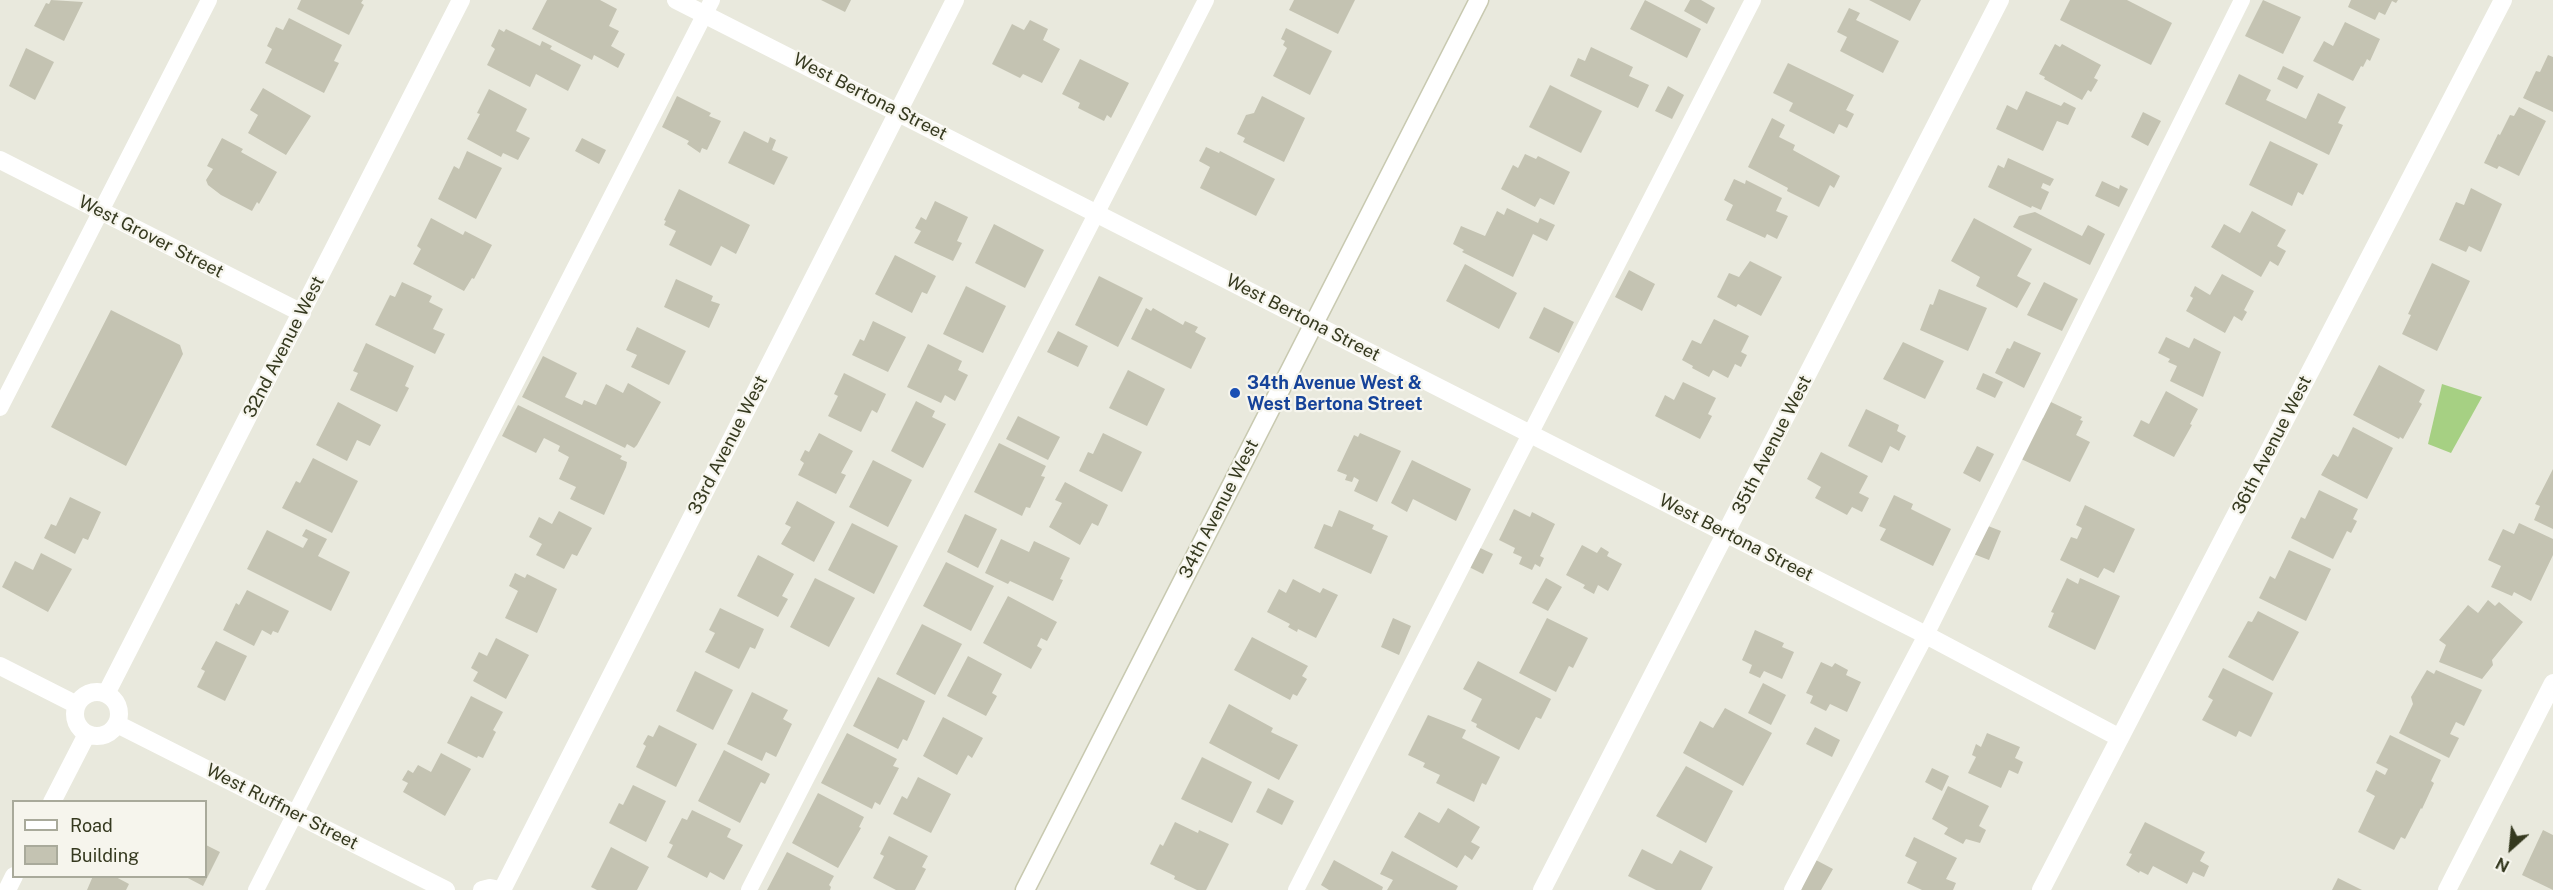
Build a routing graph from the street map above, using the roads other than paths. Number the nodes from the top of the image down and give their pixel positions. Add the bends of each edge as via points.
1 (209, 0) edge
2 (461, 0) edge
3 (676, 0) edge
4 (955, 0) edge
5 (1206, 0) edge
6 (1479, 0) edge
7 (1753, 0) edge
8 (2000, 0) edge
9 (2242, 0) edge
10 (2503, 0) edge
11 (708, 7) edge
12 (898, 111) junction
13 (0, 160) edge
14 (100, 213) junction
15 (1098, 214) junction
16 (302, 313) junction
17 (1314, 323) junction
18 (0, 408) edge
19 (1531, 434) junction
20 (1727, 533) junction
21 (1926, 635) junction
22 (0, 666) edge
23 (2553, 683) edge
24 (106, 694) junction
25 (77, 705) junction
26 (117, 724) junction
27 (87, 734) junction
28 (2120, 738) junction
29 (53, 800) edge
30 (295, 814) junction
31 (255, 890) edge
32 (446, 890) edge
33 (482, 890) edge
34 (501, 890) edge
35 (748, 890) edge
36 (1025, 890) edge
37 (1296, 890) edge
38 (1542, 890) edge
39 (1792, 890) edge
40 (2041, 890) edge
41 (2447, 890) edge

1 - 14 lane
2 - 16 street, 32nd Avenue West
3 - 11 street, West Bertona Street
4 - 12 street, 33rd Avenue West
5 - 15 lane
6 - 17 street, 34th Avenue West
7 - 19 lane
8 - 20 street, 35th Avenue West
9 - 21 lane
10 - 28 street, 36th Avenue West
11 - 12 street, West Bertona Street
11 - 30 lane
12 - 15 street, West Bertona Street
12 - 34 street, 33rd Avenue West
13 - 14 street, West Grover Street
14 - 16 street, West Grover Street
14 - 18 lane
15 - 17 street, West Bertona Street
15 - 35 lane
16 - 24 street, 32nd Avenue West
17 - 19 street, West Bertona Street
17 - 36 street, 34th Avenue West
19 - 20 street, West Bertona Street
19 - 37 lane
20 - 21 street, West Bertona Street
20 - 38 street, 35th Avenue West
21 - 28 street, West Bertona Street
21 - 39 lane
22 - 25 street
23 - 41 street
24 - 25 street via 89,693
24 - 26 street via 118,707
25 - 27 street via 75,718
26 - 27 street via 104,735
26 - 30 street, West Ruffner Street
27 - 29 street
28 - 40 street, 36th Avenue West
30 - 31 lane
30 - 32 street, West Ruffner Street
33 - 34 street

